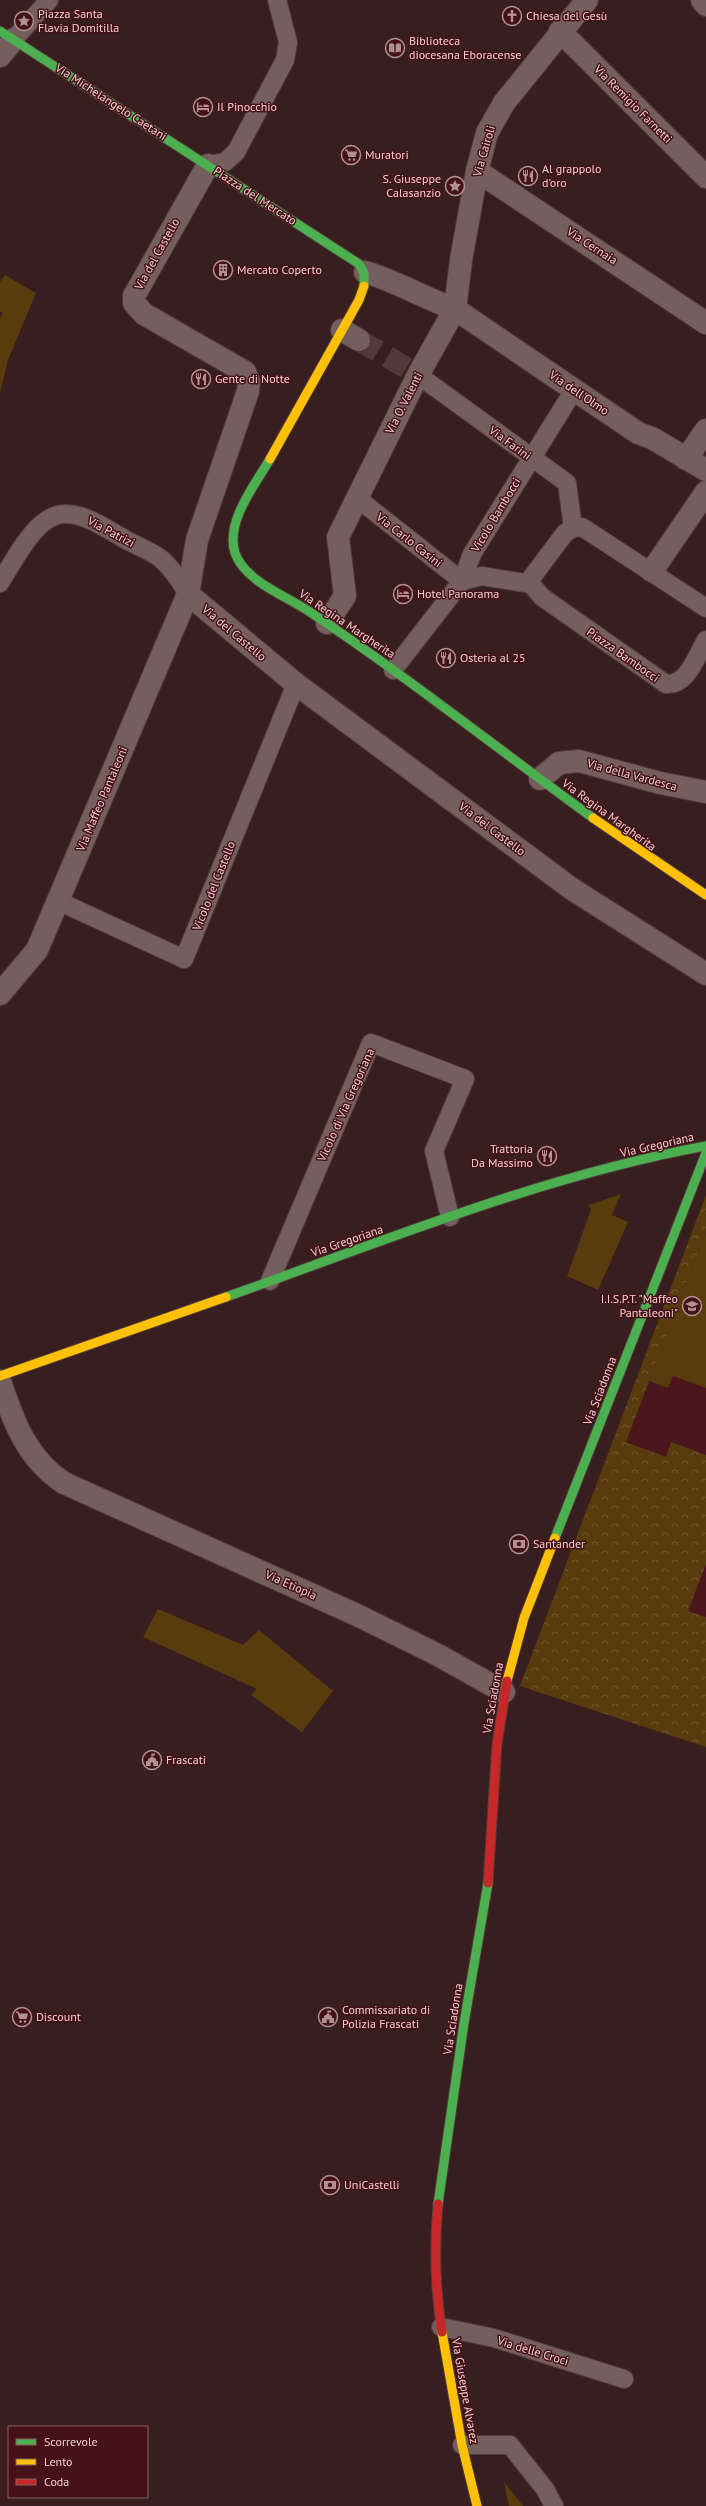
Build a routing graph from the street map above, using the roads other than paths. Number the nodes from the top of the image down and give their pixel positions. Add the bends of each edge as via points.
1 (50, 0) edge
2 (277, 0) edge
3 (587, 0) edge
4 (702, 0) edge
5 (706, 5) edge
6 (560, 31) junction
7 (7, 35) edge
8 (0, 56) edge
9 (208, 165) junction
10 (477, 171) junction
11 (706, 177) edge
12 (365, 272) junction
13 (455, 309) junction
14 (706, 323) edge
15 (414, 373) junction
16 (574, 390) junction
17 (706, 430) edge
18 (530, 458) junction
19 (686, 459) junction
20 (706, 470) edge
21 (706, 492) edge
22 (357, 498) junction
23 (573, 528) junction
24 (652, 571) junction
25 (462, 582) junction
26 (0, 583) edge
27 (531, 584) junction
28 (188, 594) junction
29 (706, 608) edge
30 (327, 623) junction
31 (706, 640) edge
32 (393, 670) junction
33 (296, 684) junction
34 (540, 779) junction
35 (706, 792) edge
36 (706, 895) edge
37 (58, 901) junction
38 (706, 974) edge
39 (0, 994) edge
40 (706, 1146) edge
41 (706, 1153) edge
42 (450, 1217) junction
43 (270, 1281) junction
44 (0, 1376) edge
45 (0, 1381) edge
46 (504, 1692) junction
47 (434, 2279) joint
48 (441, 2328) junction
49 (624, 2379) dead end
50 (462, 2445) junction
51 (477, 2506) edge
52 (554, 2506) edge

1 - 7 lane
2 - 9 lane, Piazza del Mercato via 288,42 285,60 236,152 224,162
3 - 6 street, Via Cairoli
4 - 5 street
6 - 10 street, Via Cairoli via 495,116 487,133
6 - 11 street, Via Remigio Farnetti
7 - 8 street
7 - 9 street, Via Michelangelo Caetani
9 - 12 street, Piazza del Mercato via 359,264
9 - 28 street, Via del Castello via 134,296 134,303 144,314 246,372 249,381 197,540
10 - 13 street, Via Cairoli
10 - 14 street, Via Cernaia
12 - 13 street via 385,277 436,303
12 - 30 street, Via Regina Margherita via 363,291 351,335 234,523 232,538 234,551 241,564 254,577
13 - 15 street, Via O. Valenti
13 - 16 street, Via dell'Olmo
15 - 18 lane, Via Farini
15 - 22 street, Via O. Valenti
16 - 18 lane, Vicolo Bambocci
16 - 19 street, Via dell'Olmo via 638,433
17 - 19 street
18 - 23 lane, Via Farini via 567,483
18 - 25 lane, Vicolo Bambocci via 472,554
19 - 20 street, Via dell'Olmo
21 - 24 street
22 - 25 lane, Via Carlo Casini
22 - 30 street, Via O. Valenti via 338,537 345,596
23 - 24 lane via 582,527 590,531
23 - 27 lane via 565,533 536,570
24 - 29 lane
25 - 27 lane via 482,576
25 - 32 lane
26 - 28 lane, Via Patrizi via 47,519 58,515 73,515 88,519 160,558 175,573
27 - 31 lane, Piazza Bambocci via 542,598 666,684 674,685 684,679
28 - 33 street, Via del Castello
28 - 37 street, Via Maffeo Pantaleoni
30 - 32 street, Via Regina Margherita
32 - 34 street, Via Regina Margherita
33 - 37 lane, Vicolo del Castello via 184,958
33 - 38 street, Via del Castello via 578,893
34 - 35 street, Via della Vardesca via 559,764 579,761 660,783
34 - 36 street, Via Regina Margherita via 622,839
37 - 39 street, Via Maffeo Pantaleoni via 37,950
40 - 42 street, Via Gregoriana via 662,1154 591,1173
41 - 46 street, Via Sciadonna via 524,1618
42 - 43 street, Via Gregoriana
42 - 43 lane, Vicolo di Via Gregoriana via 434,1151 465,1079 371,1043
43 - 44 street, Via Gregoriana
45 - 46 street, Via Etiopia via 17,1428 33,1456 46,1470 74,1488 357,1615 438,1655
46 - 47 street, Via Sciadonna via 497,1744 488,1881 439,2193
47 - 48 street, Via Giuseppe Alvarez
48 - 49 lane, Via delle Croci via 494,2338
48 - 50 street, Via Giuseppe Alvarez
50 - 51 street, Via Giuseppe Alvarez
50 - 52 lane via 510,2445 545,2489

